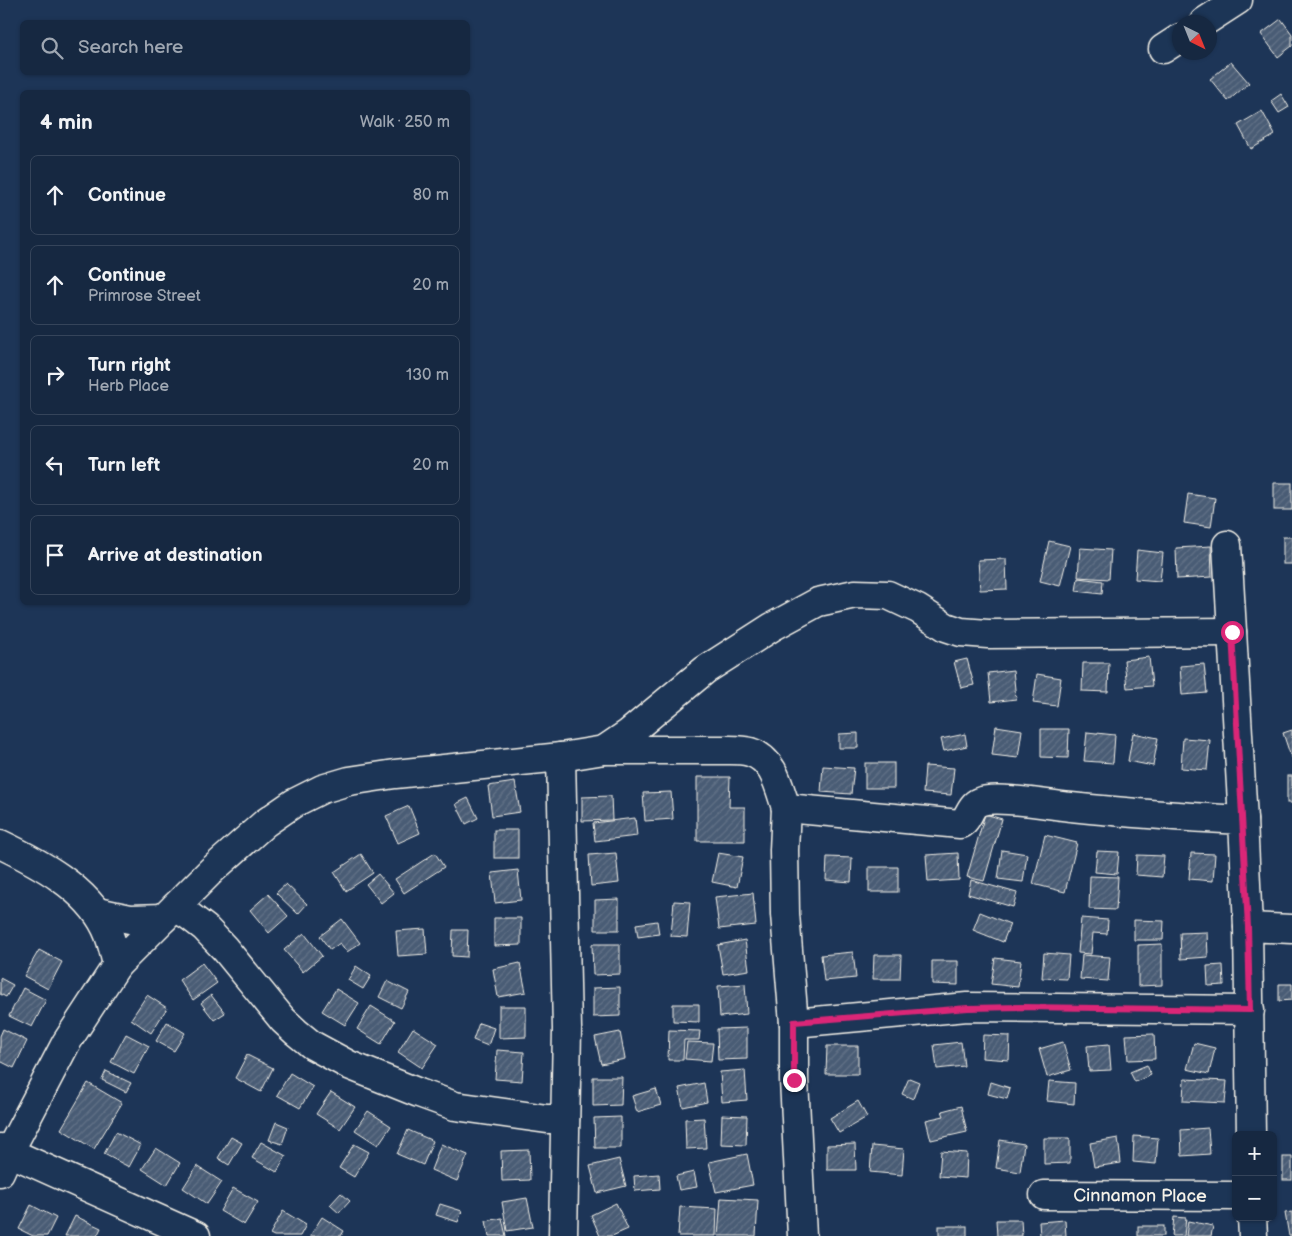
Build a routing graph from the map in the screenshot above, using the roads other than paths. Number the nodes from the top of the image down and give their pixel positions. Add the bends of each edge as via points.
1 (1238, 0) edge
2 (1215, 15) edge
3 (1227, 544) dead end
4 (1232, 632) junction
5 (604, 750) junction
6 (561, 757) junction
7 (786, 808) junction
8 (1243, 820) junction
9 (0, 844) edge
10 (97, 912) junction
11 (169, 912) junction
12 (1248, 927) junction
13 (1292, 929) edge
14 (117, 965) junction
15 (1250, 1010) junction
16 (794, 1022) junction
17 (565, 1119) junction
18 (1251, 1131) edge
19 (3, 1157) edge
20 (1044, 1195) dead end
21 (1232, 1196) edge
22 (1252, 1221) edge
23 (196, 1236) edge
24 (562, 1236) edge
25 (802, 1236) edge
26 (1253, 1236) edge

1 - 2 street
3 - 4 street
4 - 5 street via 960,632 888,595 855,594 818,602 772,628 705,670
4 - 8 street
5 - 6 street
5 - 7 street via 750,752 765,759 773,771
6 - 11 street via 349,780 322,789 265,823
6 - 17 street via 568,1029
7 - 8 street via 960,824 972,807 984,800
7 - 16 street via 785,914
8 - 12 street
9 - 10 street via 37,862
10 - 11 street via 130,918
10 - 14 street via 112,941
11 - 14 street
11 - 17 street via 201,925 283,1020 312,1045 341,1061 455,1106
12 - 13 street
12 - 15 street
14 - 19 street via 66,1043
15 - 16 street via 968,1008
15 - 18 street
16 - 25 street
17 - 24 street
19 - 23 street
20 - 21 street, Cinnamon Place
22 - 26 street

